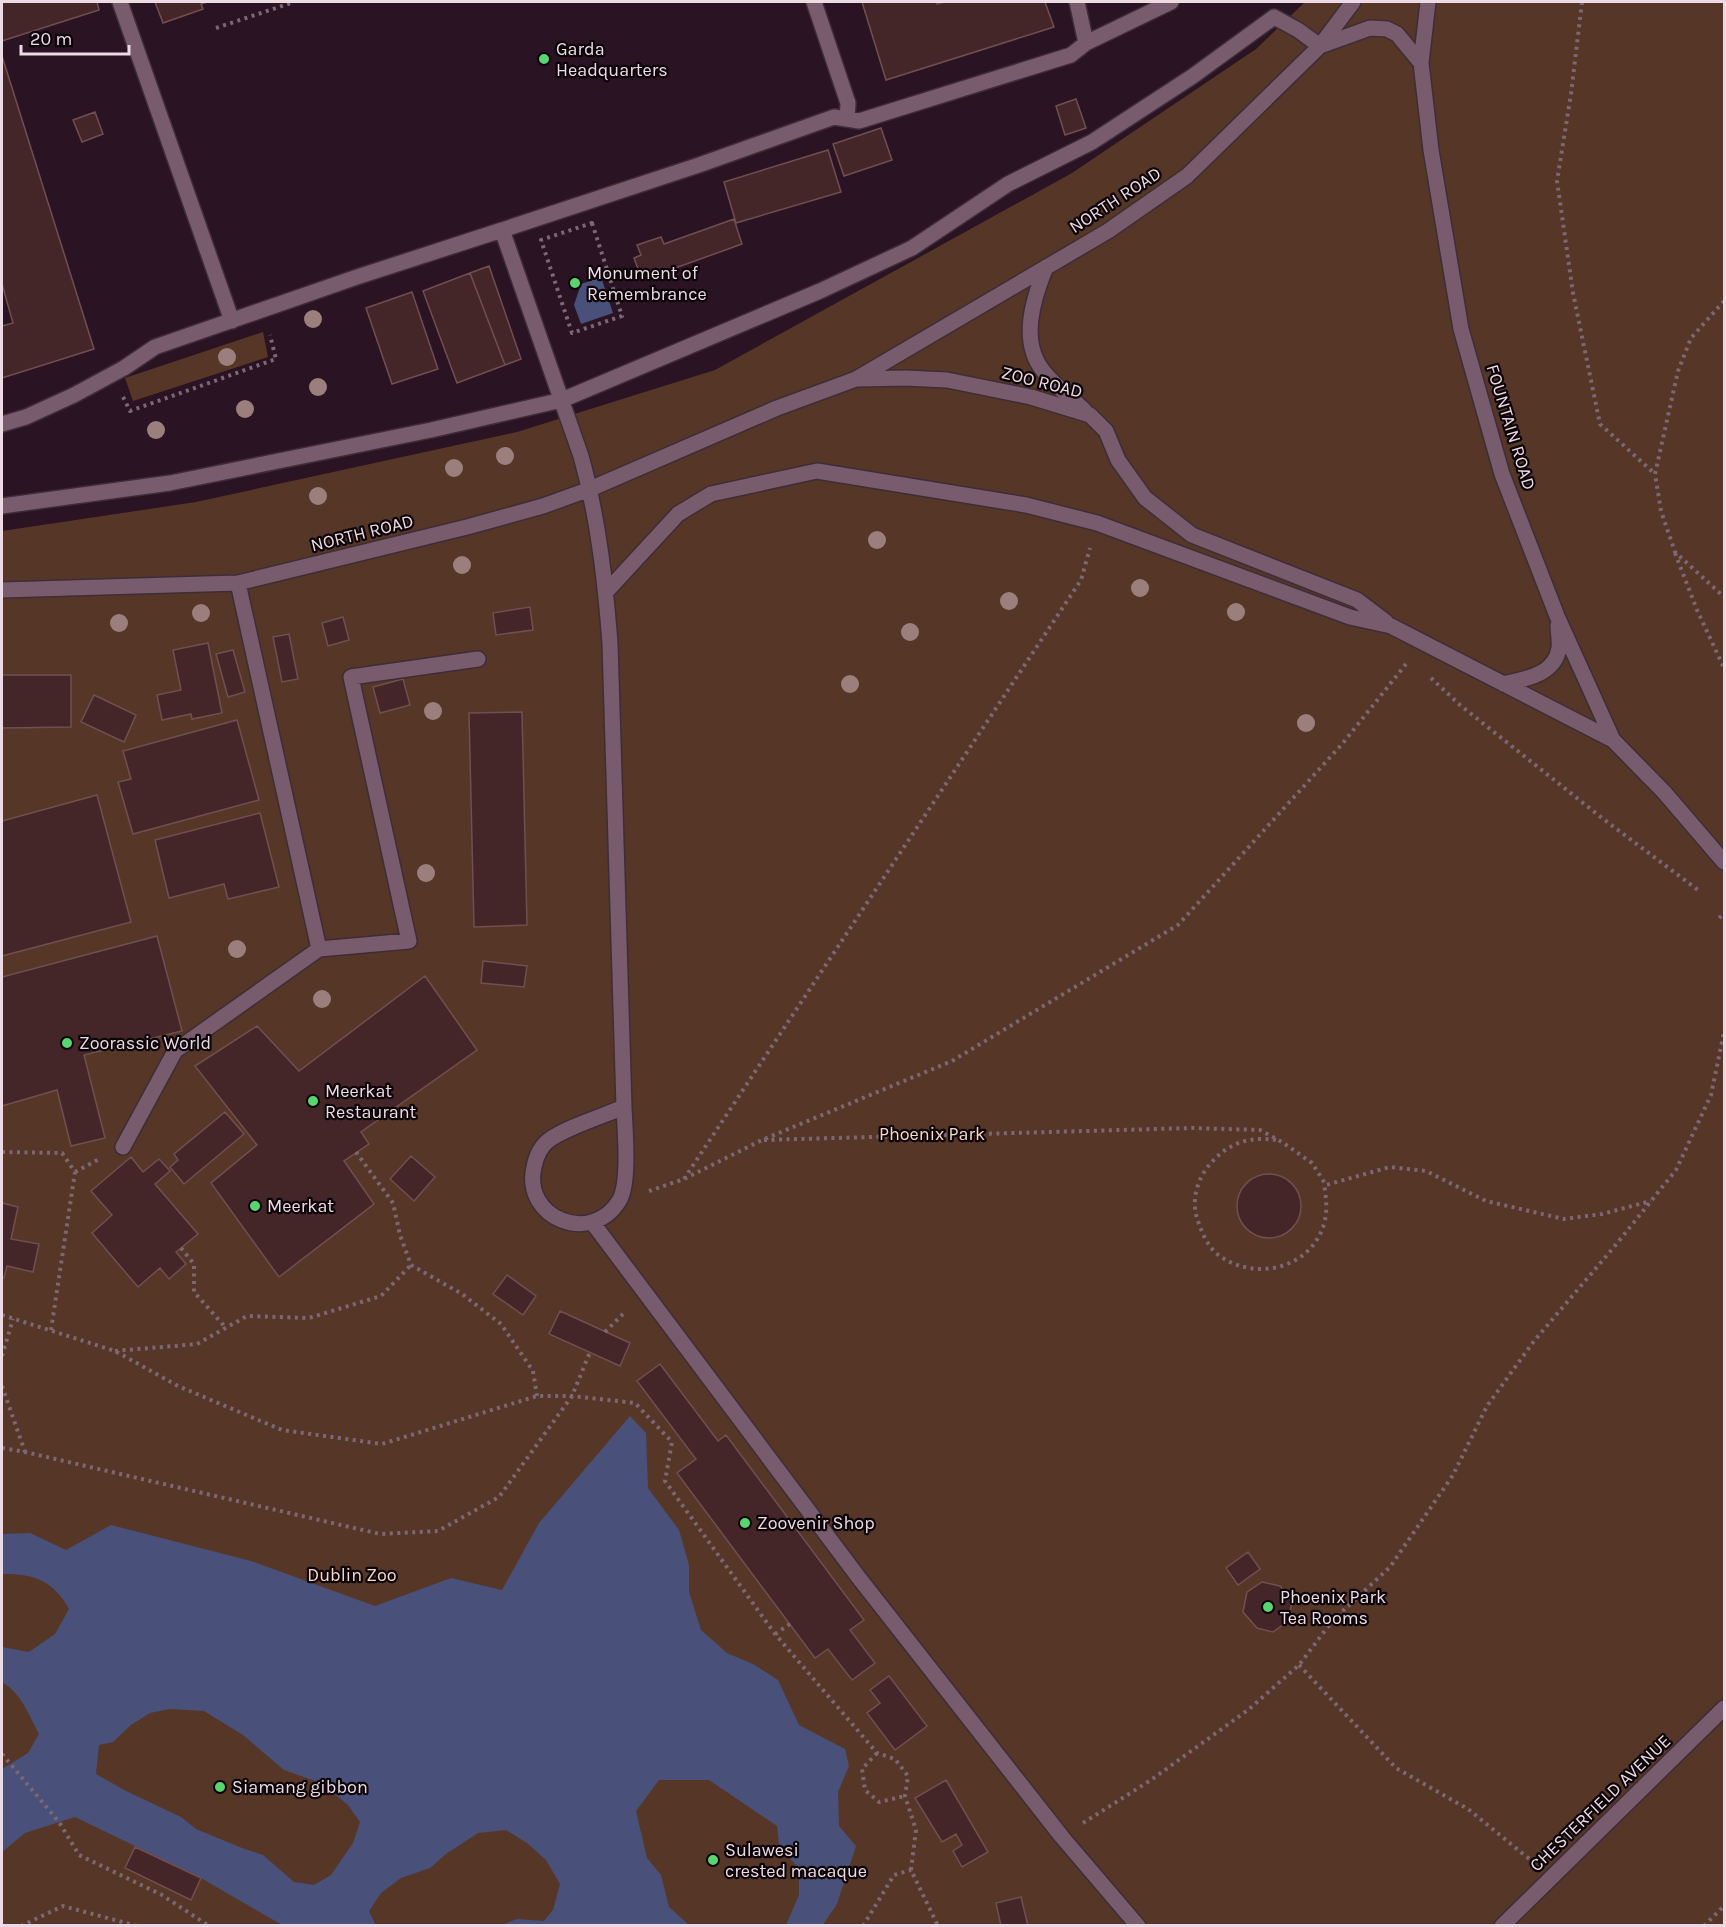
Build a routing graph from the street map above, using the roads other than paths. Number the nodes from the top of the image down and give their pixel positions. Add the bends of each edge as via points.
1 (120, 2) edge
2 (814, 2) edge
3 (1077, 2) edge
4 (1171, 2) edge
5 (1353, 2) edge
6 (1428, 2) edge
7 (1086, 43) junction
8 (1320, 46) junction
9 (1421, 63) junction
10 (847, 119) junction
11 (502, 230) junction
12 (1046, 267) junction
13 (232, 321) junction
14 (856, 379) junction
15 (562, 400) junction
16 (1090, 415) junction
17 (2, 424) edge
18 (590, 489) junction
19 (2, 506) edge
20 (238, 583) junction
21 (2, 590) edge
22 (606, 592) junction
23 (1557, 616) junction
24 (1391, 626) junction
25 (478, 659) dead end
26 (1503, 684) junction
27 (1613, 740) junction
28 (1725, 862) edge
29 (319, 949) junction
30 (624, 1107) junction
31 (123, 1147) dead end
32 (592, 1222) junction
33 (1725, 1708) edge
34 (1138, 1926) edge
35 (1502, 1926) edge

1 - 13 street
2 - 10 street via 848,103
3 - 7 street
4 - 7 street
5 - 8 street, NORTH ROAD
6 - 9 street, FOUNTAIN ROAD
7 - 10 street via 1071,55 859,121
8 - 9 street via 1370,28 1387,29 1397,34
8 - 12 street, NORTH ROAD via 1187,176 1108,231
8 - 15 street via 1274,17 1092,142 1008,184 912,248
9 - 23 street, FOUNTAIN ROAD via 1431,150 1461,329 1502,474
10 - 11 street via 834,117
11 - 13 street
11 - 15 street
12 - 14 street, NORTH ROAD
12 - 16 street via 1035,294 1030,343 1043,371
13 - 17 street via 155,347 113,374 26,417
14 - 16 street, ZOO ROAD via 947,380 1031,397
14 - 18 street, NORTH ROAD via 777,408
15 - 18 street
15 - 19 street via 170,483
16 - 24 street, ZOO ROAD via 1106,430 1118,460 1145,498 1192,535 1356,600
18 - 20 street, NORTH ROAD via 467,527
18 - 22 street
20 - 21 street, NORTH ROAD
20 - 29 street
22 - 24 street via 678,514 711,494 817,471 1026,505 1097,523 1350,617
22 - 30 street
23 - 26 street via 1559,650 1550,667 1532,678
23 - 27 street, FOUNTAIN ROAD
24 - 26 street
25 - 29 street via 351,677 409,941
26 - 27 street
27 - 28 street, FOUNTAIN ROAD
29 - 31 street via 175,1051
30 - 32 street via 626,1184 609,1214
30 - 32 street via 548,1140 536,1156 534,1193 544,1209 557,1219 575,1224
32 - 34 street via 858,1578 1062,1837
33 - 35 street, CHESTERFIELD AVENUE

